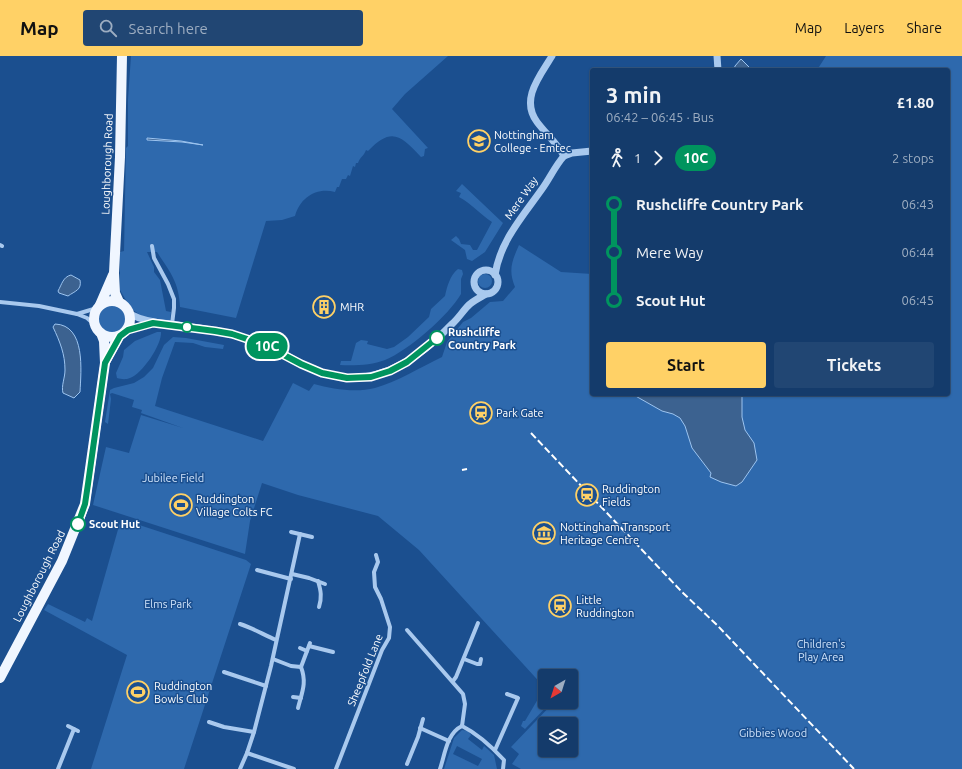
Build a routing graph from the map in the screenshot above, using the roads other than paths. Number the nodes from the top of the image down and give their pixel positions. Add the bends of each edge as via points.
1 (122, 56) edge
2 (552, 56) edge
3 (717, 56) edge
4 (718, 68) edge
5 (590, 152) edge
6 (564, 156) junction
7 (152, 246) dead end
8 (500, 255) junction
9 (485, 270) junction
10 (114, 274) junction
11 (495, 275) junction
12 (475, 287) junction
13 (486, 294) junction
14 (0, 302) edge
15 (119, 302) junction
16 (470, 304) junction
17 (99, 306) junction
18 (77, 314) junction
19 (130, 314) junction
20 (153, 323) junction
21 (172, 324) junction
22 (98, 330) junction
23 (124, 333) junction
24 (105, 363) junction
25 (291, 532) dead end
26 (300, 534) junction
27 (312, 537) dead end
28 (376, 555) dead end
29 (257, 570) dead end
30 (292, 574) junction
31 (291, 579) junction
32 (318, 582) junction
33 (325, 584) dead end
34 (319, 607) dead end
35 (478, 623) dead end
36 (240, 624) dead end
37 (408, 630) dead end
38 (276, 640) junction
39 (300, 648) dead end
40 (307, 651) junction
41 (332, 652) dead end
42 (273, 659) junction
43 (464, 659) junction
44 (481, 659) dead end
45 (301, 667) junction
46 (224, 672) dead end
47 (0, 678) edge
48 (453, 681) junction
49 (266, 686) junction
50 (507, 694) dead end
51 (293, 697) dead end
52 (301, 698) junction
53 (298, 708) dead end
54 (423, 719) dead end
55 (209, 722) dead end
56 (68, 726) dead end
57 (462, 726) junction
58 (420, 728) junction
59 (254, 732) junction
60 (449, 741) junction
61 (495, 750) junction
62 (247, 753) junction
63 (407, 764) dead end
64 (58, 769) edge
65 (240, 769) edge
66 (294, 769) edge
67 (336, 769) edge
68 (440, 769) edge
69 (503, 769) edge

1 - 10 main road, Loughborough Road
2 - 6 street via 531,91 531,108 537,122
3 - 4 street
5 - 6 street
6 - 8 street, Mere Way via 516,225
7 - 21 street via 154,258 174,299
8 - 9 street, Mere Way
8 - 11 street, Mere Way
9 - 11 street
9 - 12 street via 474,278
10 - 15 main road, Loughborough Road via 115,293
10 - 17 main road, Loughborough Road
11 - 13 street via 496,287
12 - 13 street
12 - 16 street
13 - 16 street
14 - 18 street via 39,306
15 - 17 main road via 106,301
15 - 19 main road via 124,304
16 - 21 street via 433,342 407,362 380,374 358,378 322,373 265,345 232,334
17 - 18 street
17 - 22 main road via 94,314
18 - 22 street via 87,318
19 - 20 street
19 - 23 main road via 131,319
20 - 21 street
20 - 23 street
22 - 23 main road via 113,338
22 - 24 main road, Loughborough Road via 104,341
23 - 24 main road, Loughborough Road
24 - 47 main road, Loughborough Road via 85,504 62,561
25 - 26 street
26 - 27 street
26 - 30 street
28 - 67 street, Sheepfold Lane via 378,562 373,577 389,622 389,638
29 - 31 street
30 - 31 street
30 - 32 street
31 - 38 street
32 - 33 street
32 - 34 street via 321,592
35 - 43 street
36 - 38 street
37 - 48 street
38 - 42 street
39 - 40 street
40 - 41 street via 310,645
40 - 45 street
42 - 45 street
42 - 49 street
43 - 44 street via 480,664
43 - 48 street
45 - 52 street via 304,685
46 - 49 street
48 - 57 street via 463,694 465,704
49 - 59 street
50 - 61 street via 518,698
51 - 52 street
52 - 53 street
54 - 58 street
55 - 59 street
56 - 64 street via 76,730
57 - 60 street via 454,731
57 - 61 street
58 - 60 street
58 - 63 street
59 - 62 street
60 - 68 street
61 - 69 street via 504,760
62 - 65 street
62 - 66 street

